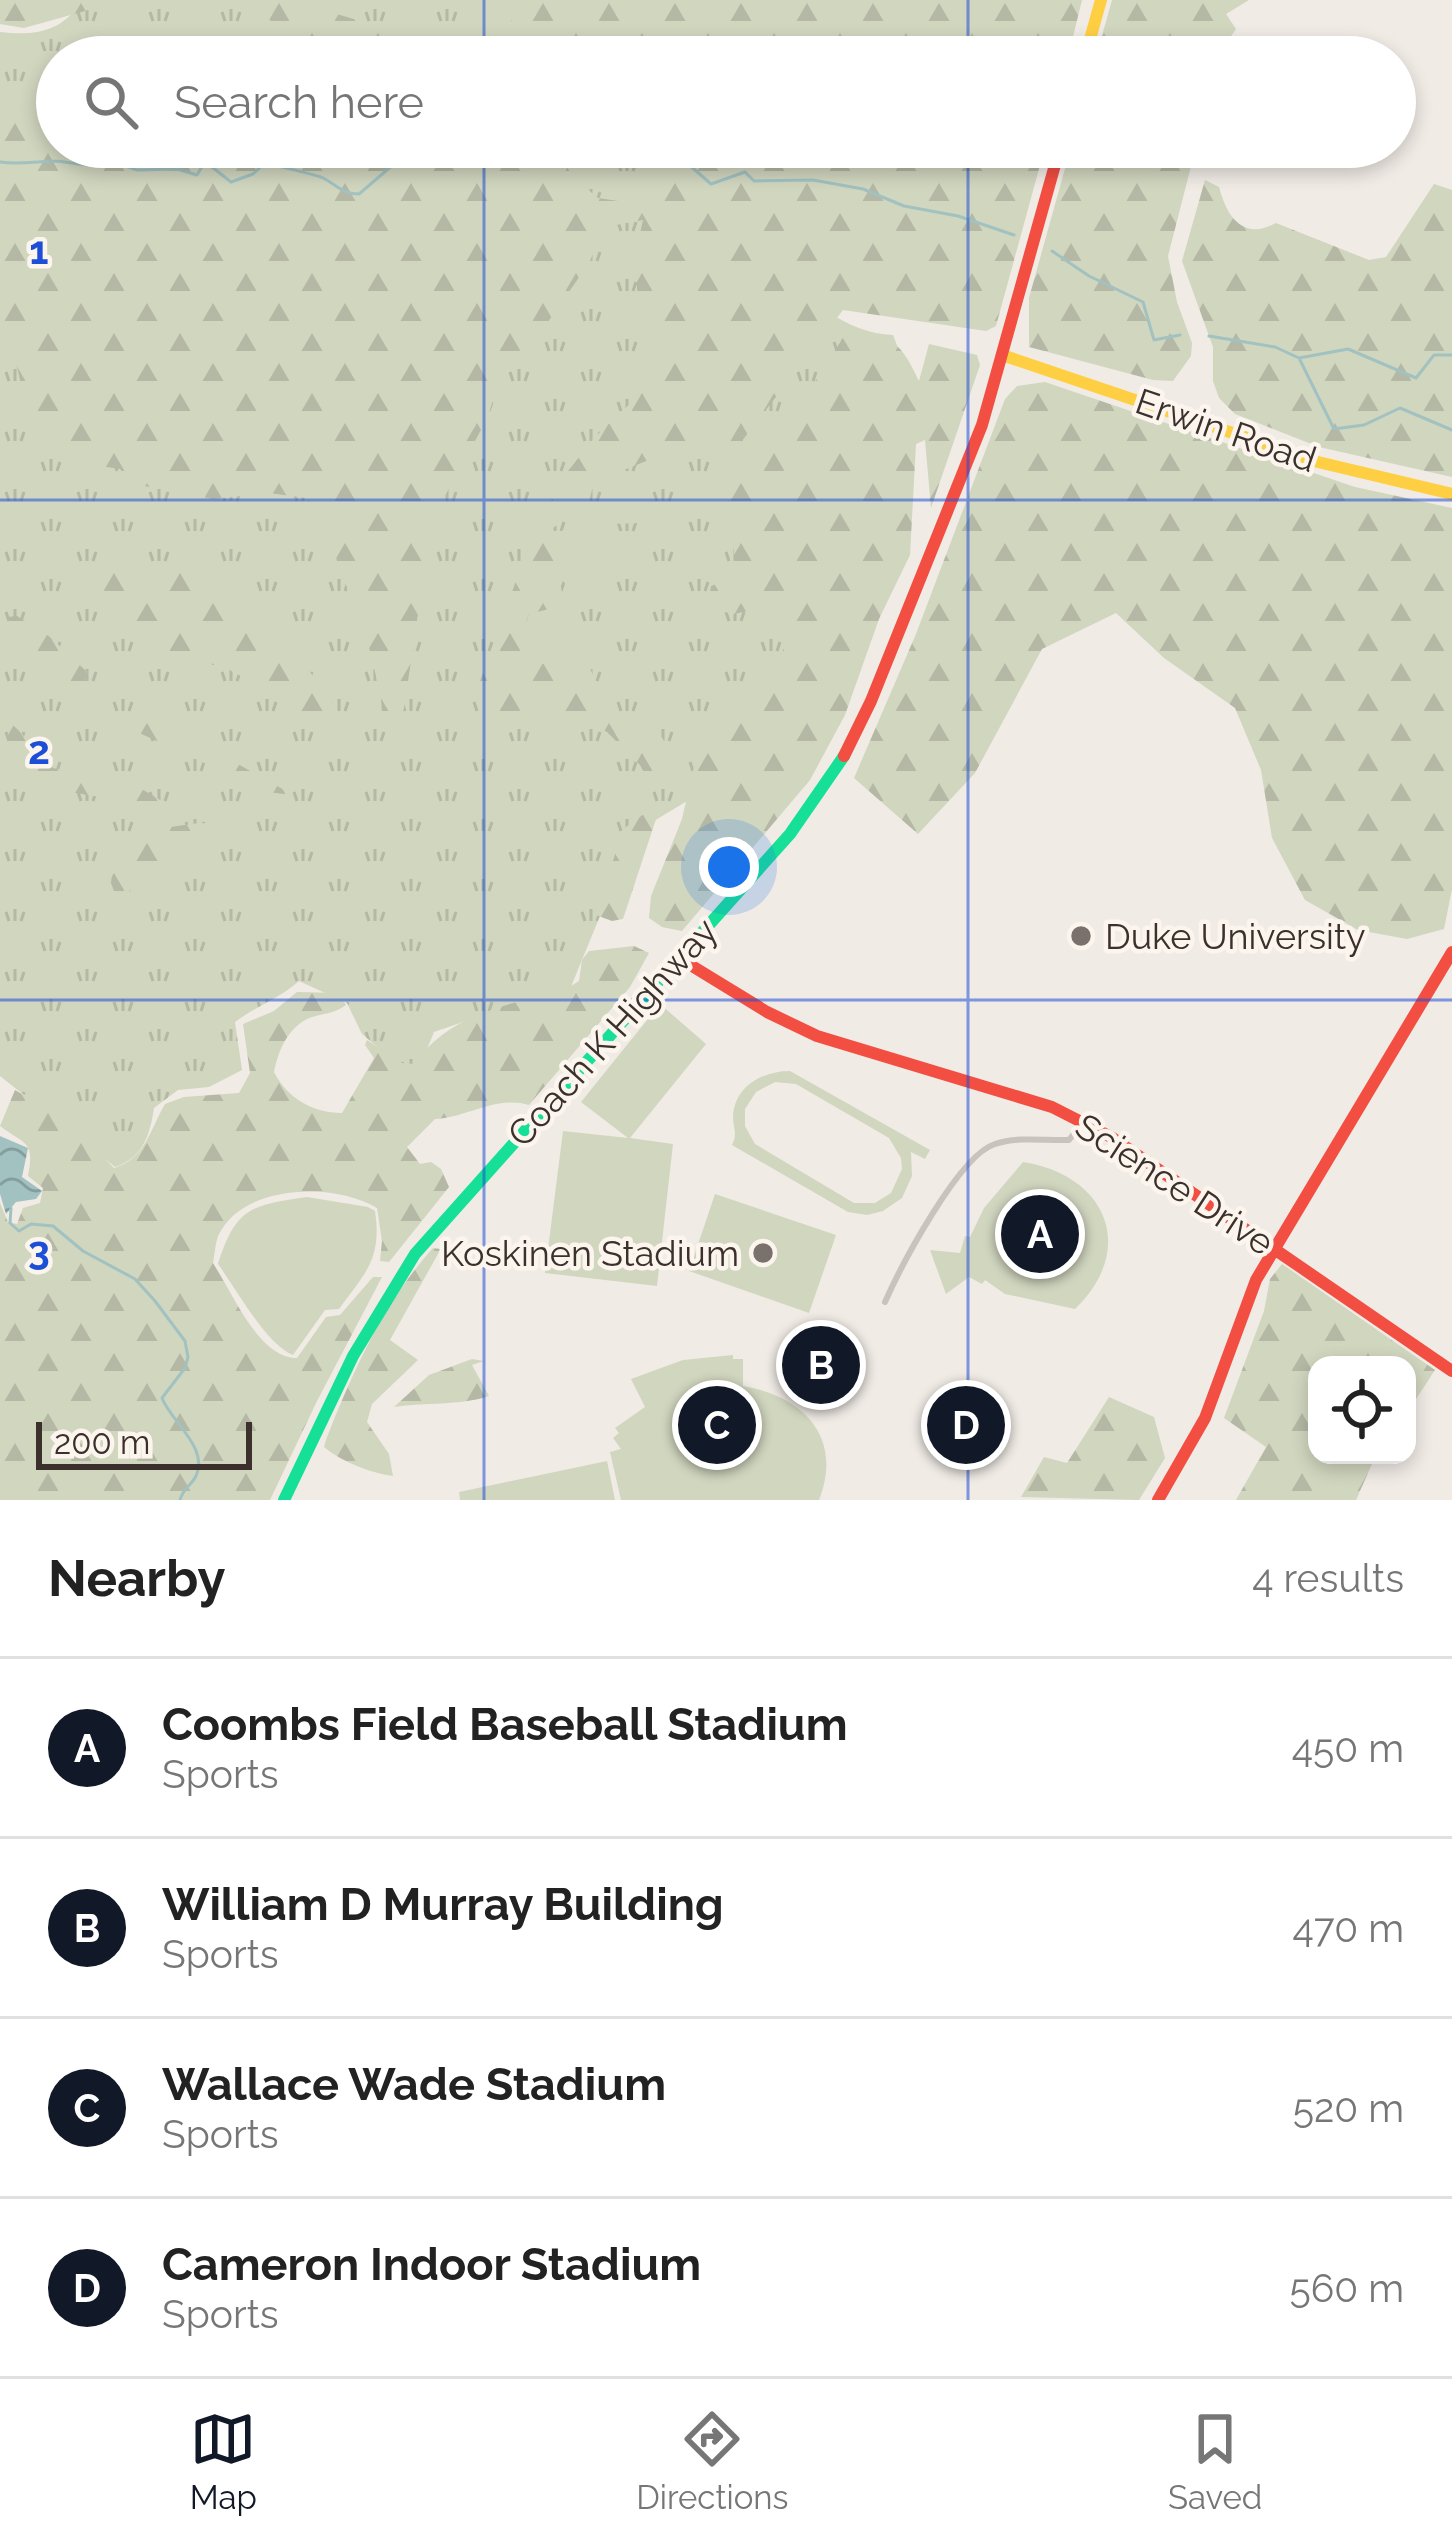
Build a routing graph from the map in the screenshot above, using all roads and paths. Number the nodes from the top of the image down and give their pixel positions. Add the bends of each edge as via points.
1 (1101, 0) edge
2 (1091, 36) edge
3 (1054, 168) edge
4 (1002, 355) junction
5 (1452, 494) edge
6 (1452, 953) edge
7 (679, 958) junction
8 (1083, 1122) junction
9 (1275, 1247) junction
10 (885, 1302) dead end
11 (1452, 1371) edge
12 (288, 1496) edge
13 (1158, 1500) edge

1 - 2 main road
3 - 4 main road, Coach K Highway
4 - 5 main road, Erwin Road via 1318,462
4 - 7 main road, Coach K Highway via 964,475 855,735 790,834
6 - 9 main road
7 - 8 main road, Science Drive via 817,1036
7 - 12 main road, Coach K Highway via 408,1262 359,1340
8 - 9 main road, Science Drive
8 - 10 street via 1069,1140 997,1143 976,1153
9 - 11 main road, Science Drive
9 - 13 main road via 1244,1306 1204,1418

